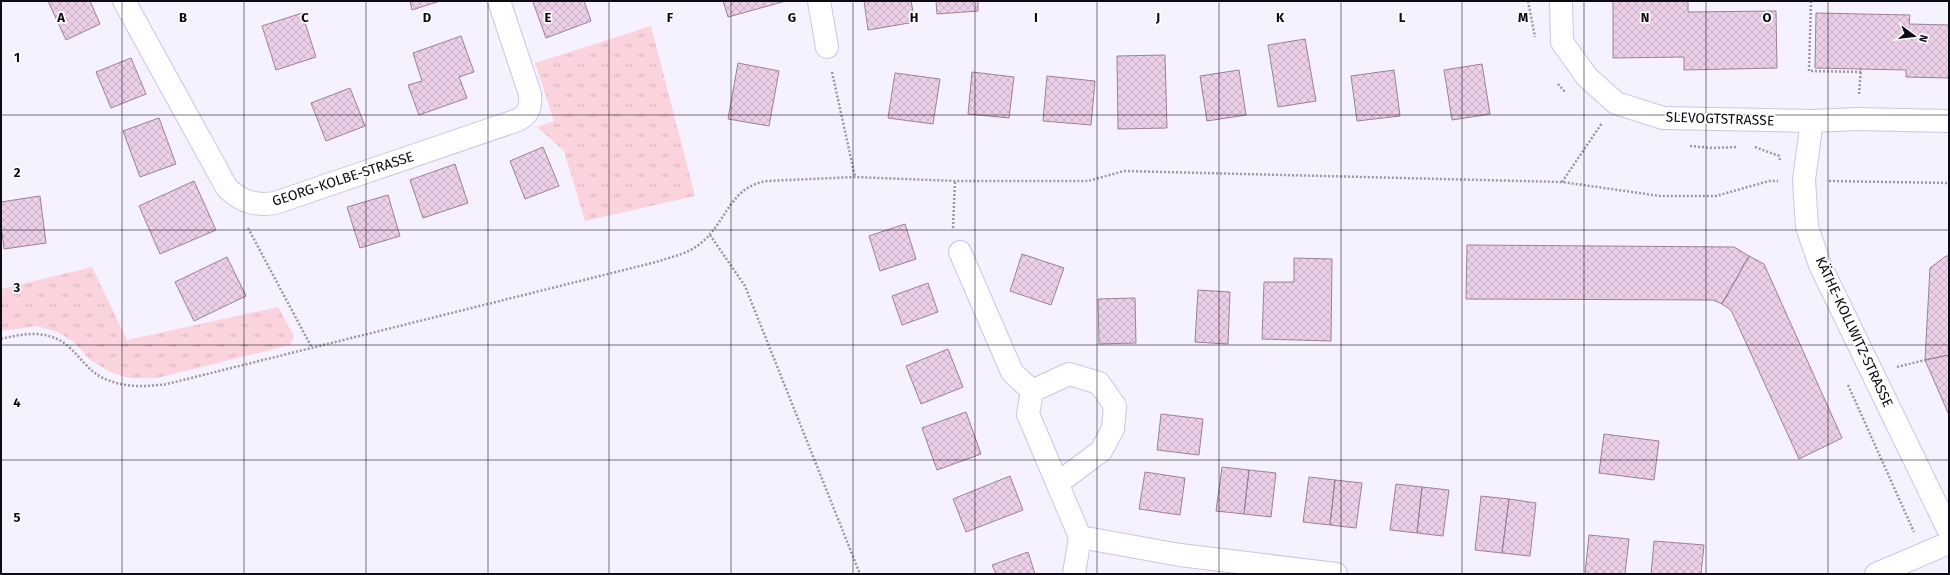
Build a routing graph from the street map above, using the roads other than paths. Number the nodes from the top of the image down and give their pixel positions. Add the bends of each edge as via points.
1 (124, 1) edge
2 (500, 1) edge
3 (819, 1) edge
4 (1561, 1) edge
5 (827, 47) road end
6 (1812, 121) junction
7 (1949, 121) edge
8 (960, 252) road end
9 (1032, 391) junction
10 (1058, 484) junction
11 (1949, 531) edge
12 (1080, 537) junction
13 (1949, 543) edge
14 (1074, 574) edge
15 (1336, 574) edge
16 (1876, 574) edge

1 - 2 street, GEORG-KOLBE-STRASSE via 227,188 249,203 262,205 283,200 524,116 529,110 530,94
3 - 5 street
4 - 6 street, SLEVOGTSTRASSE via 1562,42 1587,78 1616,103 1663,118
6 - 7 street, SLEVOGTSTRASSE
6 - 11 street, KÄTHE-KOLLWITZ-STRASSE via 1804,180 1807,227 1820,265
8 - 9 street via 1012,372
9 - 10 street via 1028,414
9 - 10 street via 1069,374 1099,383 1115,406 1114,428 1101,451
10 - 12 street
12 - 14 street
12 - 15 street via 1180,555
13 - 16 street

